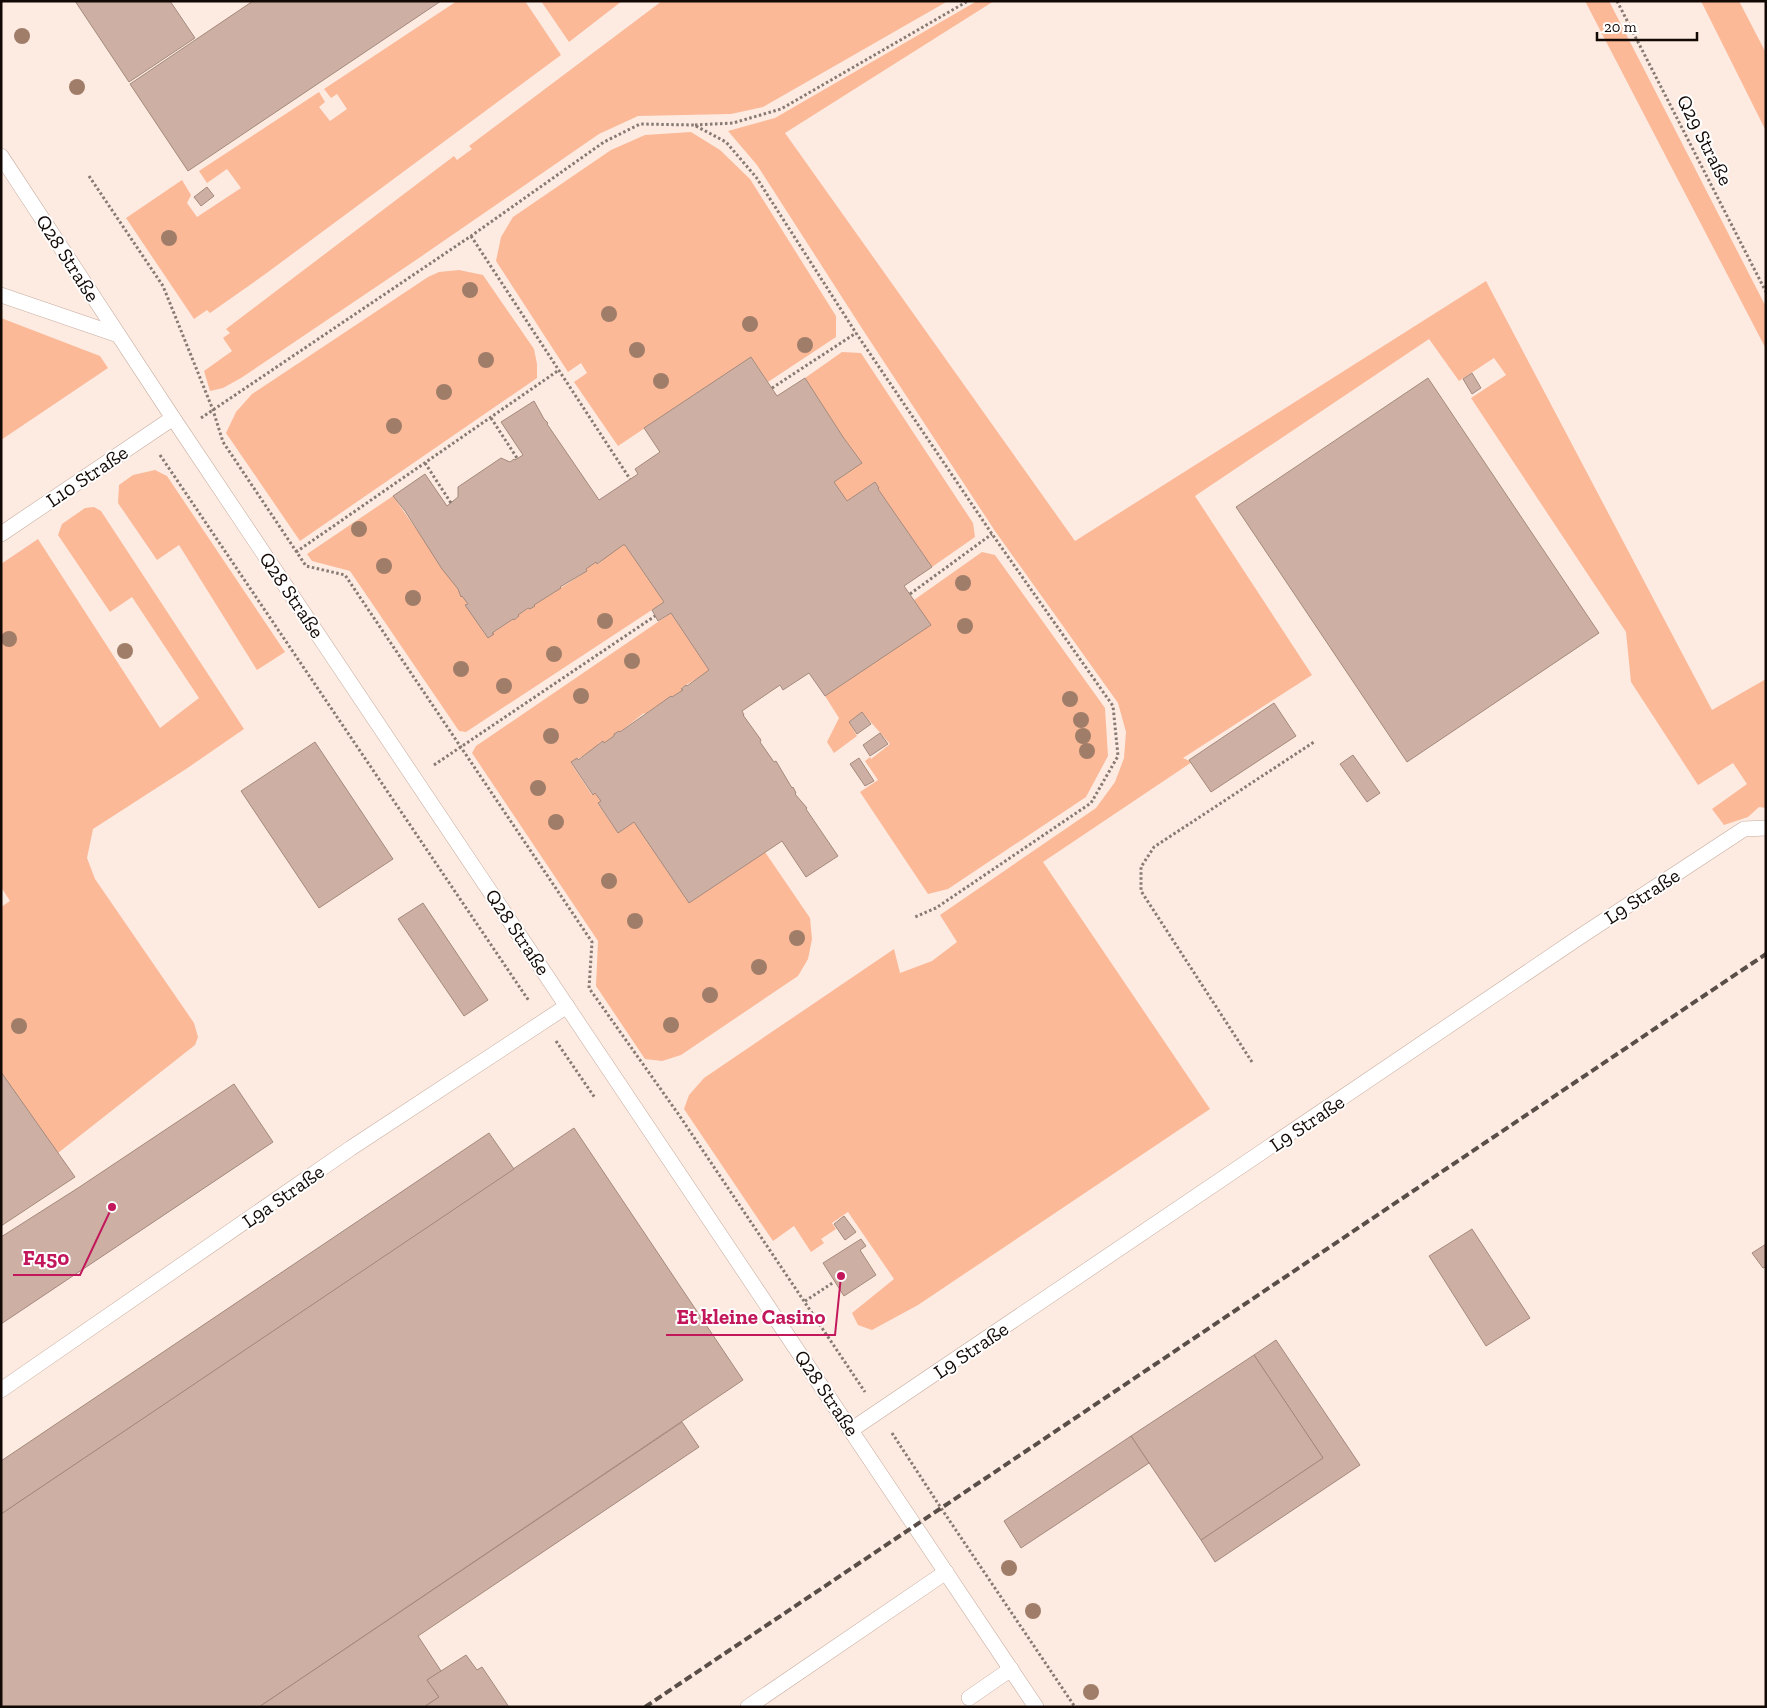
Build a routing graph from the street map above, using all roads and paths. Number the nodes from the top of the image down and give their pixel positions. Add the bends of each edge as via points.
1 (968, 1) edge
2 (1617, 1) edge
3 (694, 125) junction
4 (1, 156) edge
5 (89, 176) dead end
6 (471, 236) junction
7 (1766, 292) edge
8 (1, 295) edge
9 (856, 334) junction
10 (118, 335) junction
11 (559, 370) junction
12 (772, 388) dead end
13 (213, 410) junction
14 (173, 418) junction
15 (491, 418) junction
16 (182, 431) junction
17 (517, 458) dead end
18 (425, 463) junction
19 (630, 479) dead end
20 (451, 503) dead end
21 (1, 534) edge
22 (992, 534) junction
23 (297, 552) junction
24 (274, 568) junction
25 (910, 594) dead end
26 (655, 616) dead end
27 (1314, 742) dead end
28 (461, 747) junction
29 (414, 778) junction
30 (1766, 828) edge
31 (915, 917) dead end
32 (567, 1006) junction
33 (1252, 1062) dead end
34 (834, 1282) dead end
35 (805, 1301) junction
36 (1, 1390) edge
37 (879, 1412) junction
38 (851, 1430) junction
39 (946, 1572) junction
40 (1011, 1669) junction
41 (970, 1698) dead end
42 (748, 1707) edge
43 (1036, 1707) edge
44 (1075, 1707) edge

1 - 3 path via 781,109 734,123
2 - 7 path, Q29 Straße
3 - 6 path via 640,124 604,142
3 - 9 path via 726,142 756,177
4 - 10 lane, Q28 Straße
5 - 13 path via 163,286
6 - 11 path
6 - 13 path
8 - 10 lane
9 - 12 path
9 - 22 path
10 - 14 lane, Q28 Straße
11 - 15 path
11 - 19 path
13 - 16 path
13 - 23 path via 223,442
14 - 16 lane, Q28 Straße
14 - 21 lane, L10 Straße
15 - 17 path
15 - 18 path
16 - 24 lane, Q28 Straße
18 - 20 path
18 - 23 path
22 - 25 path
22 - 31 path via 1114,706 1118,756 1091,803 936,908
23 - 24 path
23 - 28 path via 306,566 345,575
24 - 29 lane, Q28 Straße
26 - 28 path
27 - 33 path via 1154,847 1141,867 1141,891
28 - 29 path
28 - 35 path via 592,942 589,988 679,1114
29 - 32 lane, Q28 Straße
30 - 37 lane, L9 Straße via 1744,829 1578,938
32 - 36 lane, L9a Straße via 351,1148
32 - 38 lane, Q28 Straße
34 - 35 path
35 - 37 path
37 - 38 lane, L9 Straße
37 - 44 path
38 - 39 lane, Q28 Straße
39 - 40 lane, Q28 Straße
39 - 42 lane
40 - 41 lane
40 - 43 lane, Q28 Straße

